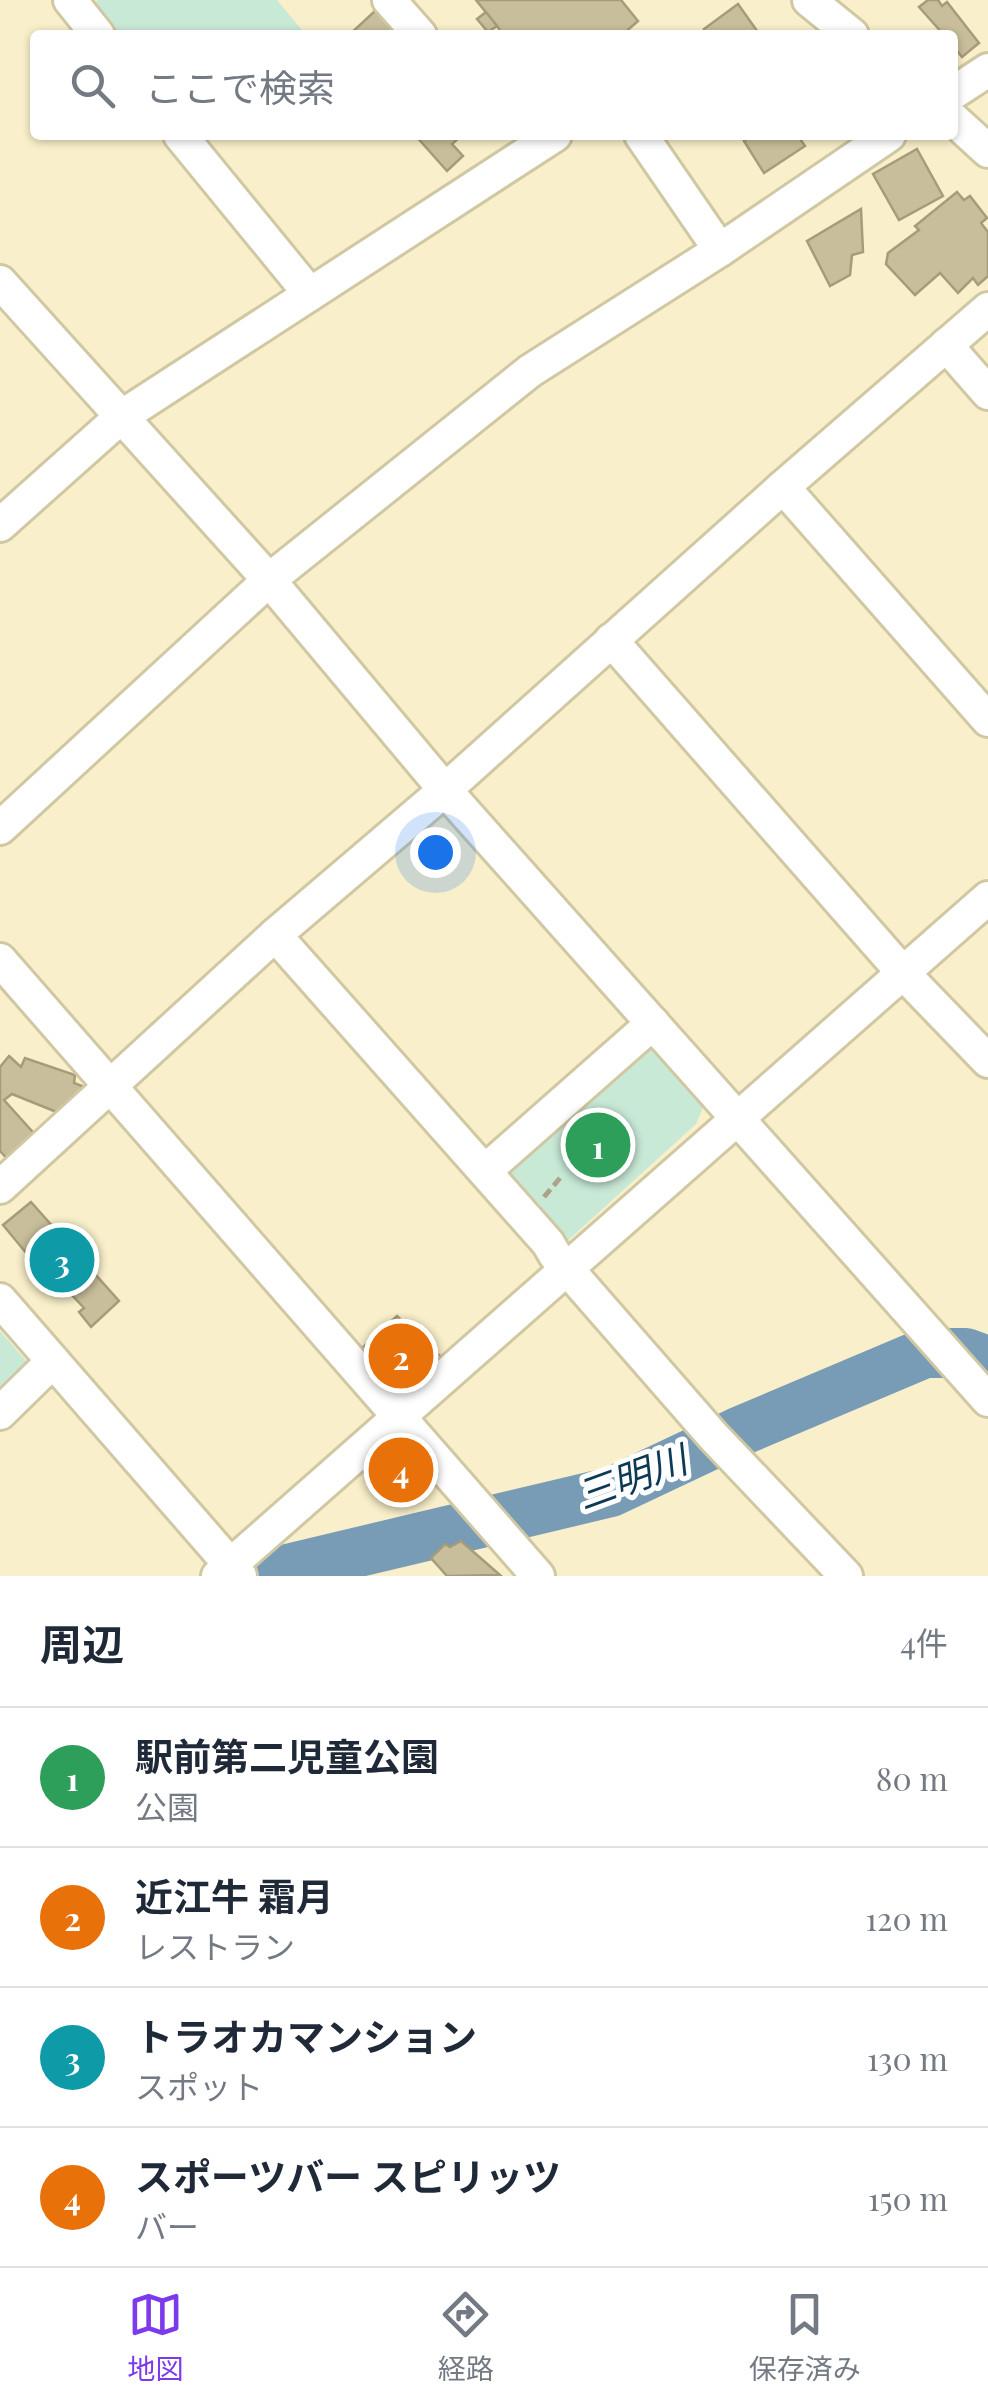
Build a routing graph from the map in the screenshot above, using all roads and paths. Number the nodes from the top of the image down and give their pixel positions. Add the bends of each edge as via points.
1 (70, 0) edge
2 (388, 0) edge
3 (809, 0) edge
4 (94, 30) edge
5 (415, 30) edge
6 (846, 30) edge
7 (988, 70) edge
8 (958, 90) edge
9 (958, 124) edge
10 (184, 140) edge
11 (644, 140) edge
12 (882, 140) edge
13 (518, 145) edge
14 (988, 151) edge
15 (720, 250) junction
16 (0, 282) edge
17 (310, 294) junction
18 (988, 309) edge
19 (946, 345) junction
20 (988, 394) edge
21 (122, 417) junction
22 (783, 487) junction
23 (0, 525) edge
24 (269, 580) junction
25 (612, 640) junction
26 (988, 720) edge
27 (445, 790) junction
28 (0, 828) edge
29 (988, 898) edge
30 (274, 935) junction
31 (0, 960) edge
32 (904, 974) junction
33 (653, 1023) junction
34 (988, 1061) edge
35 (110, 1084) junction
36 (737, 1118) junction
37 (484, 1171) junction
38 (0, 1187) edge
39 (568, 1270) junction
40 (0, 1300) edge
41 (53, 1361) junction
42 (988, 1400) edge
43 (0, 1413) edge
44 (399, 1420) junction
45 (230, 1572) edge
46 (538, 1576) edge
47 (846, 1576) edge

1 - 4 street
2 - 5 street
3 - 6 street
7 - 8 street
9 - 14 street
10 - 17 street
11 - 15 street
12 - 15 street
13 - 17 street
15 - 24 street via 530,371
16 - 21 street
17 - 21 street
18 - 19 street
19 - 20 street
19 - 22 street
21 - 23 street
21 - 24 street
22 - 25 street
22 - 26 street
24 - 27 street
24 - 28 street
25 - 27 street
25 - 32 street
27 - 30 street
27 - 33 street
29 - 32 street
30 - 35 street
30 - 37 street
31 - 35 street
32 - 34 street
32 - 36 street
33 - 36 street
33 - 37 street
35 - 38 street
35 - 44 street
36 - 39 street
36 - 42 street
37 - 39 street
39 - 44 street
39 - 47 street
40 - 41 street
41 - 43 street
41 - 45 street
44 - 45 street
44 - 46 street

